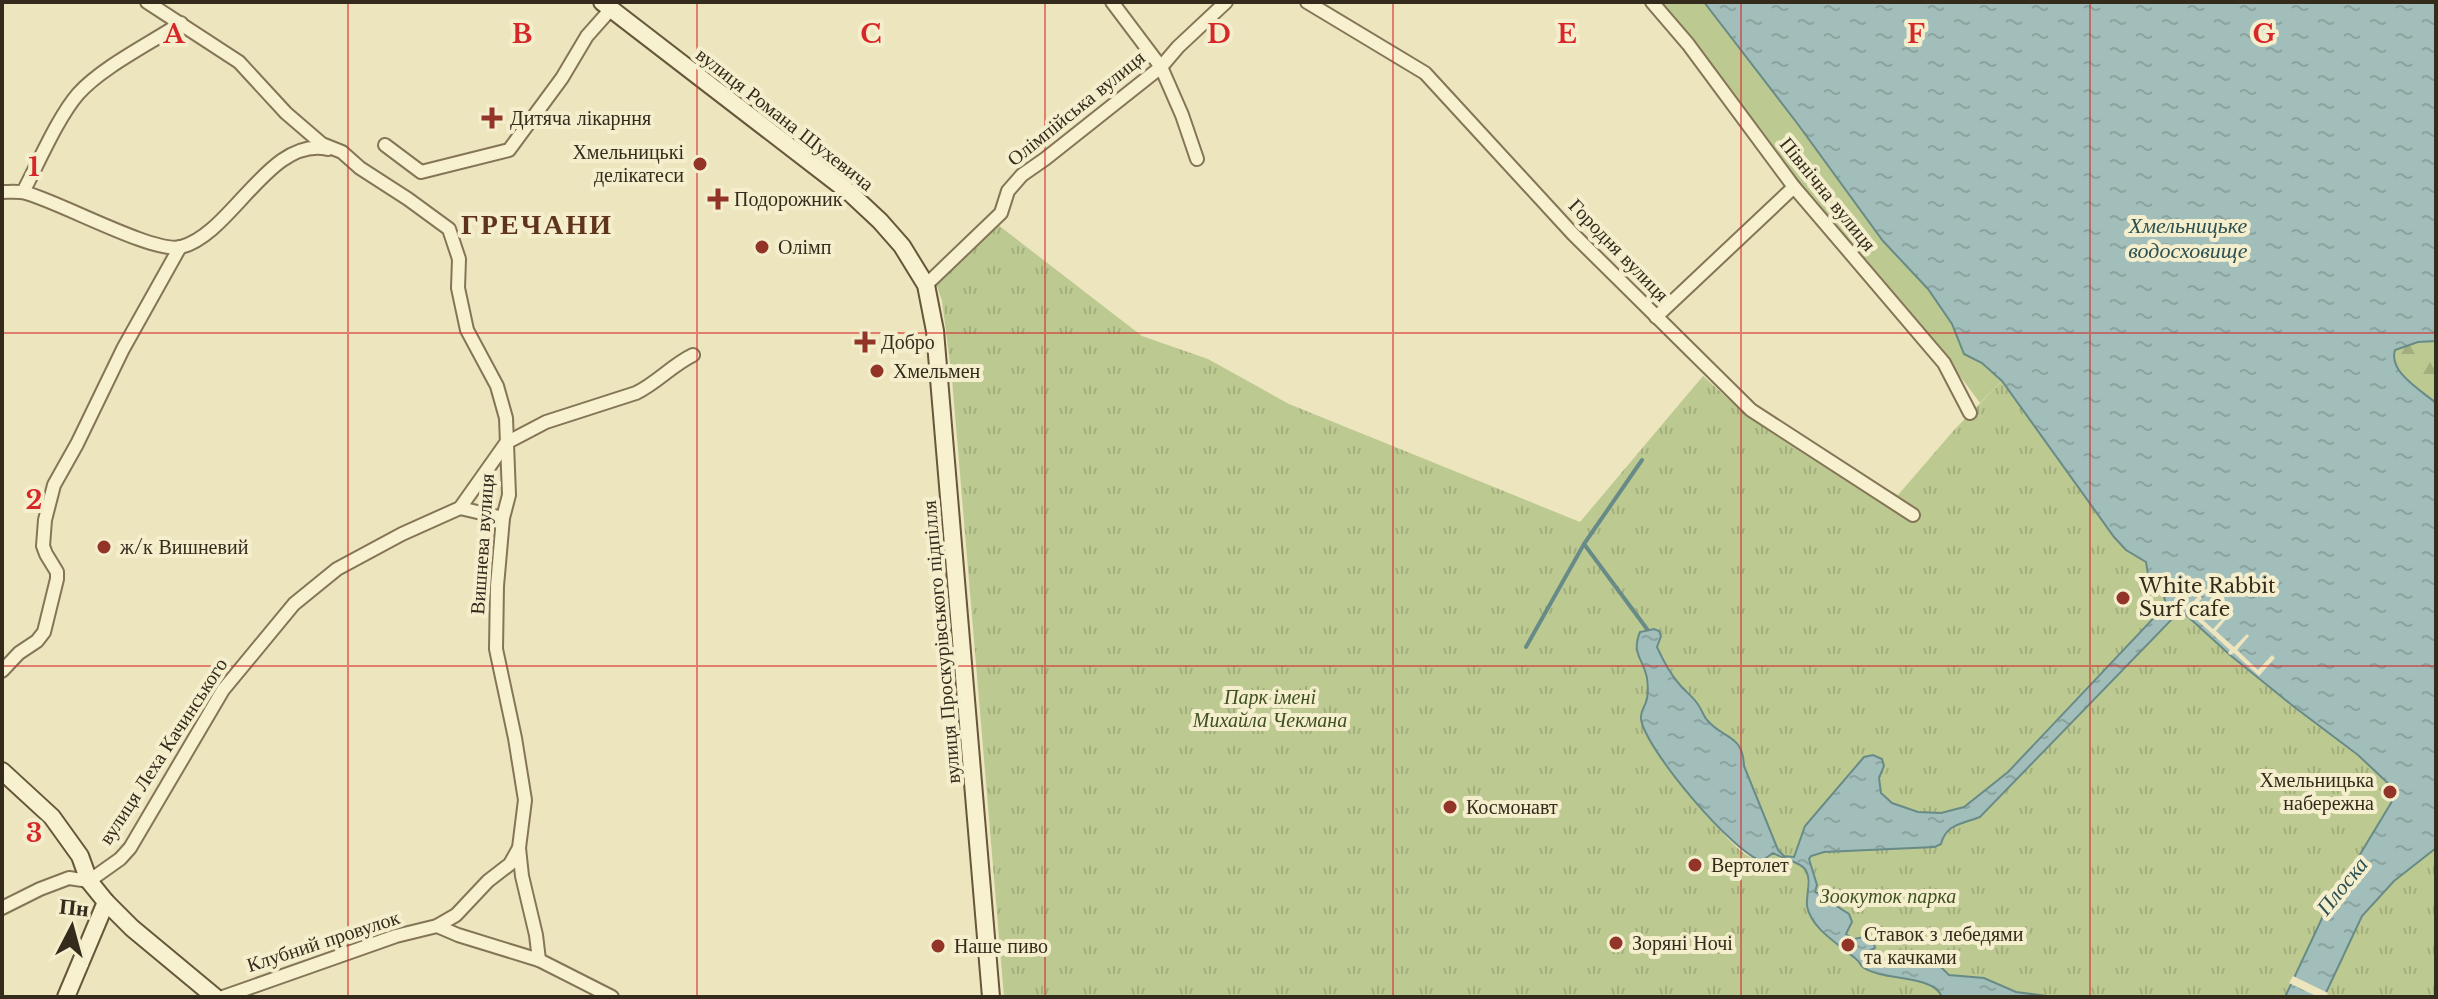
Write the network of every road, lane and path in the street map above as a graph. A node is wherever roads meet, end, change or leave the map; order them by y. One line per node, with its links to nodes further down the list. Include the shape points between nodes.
1 (147, 2): 7 (street, Вишнева вулиця)
2 (1112, 2): 8 (street)
3 (1226, 2): 8 (street, Олімпійська вулиця)
4 (1307, 2): 17 (street, Городня вулиця, via 1425,73)
5 (1652, 2): 12 (street, Північна вулиця)
6 (606, 5): 9 (street, via 562,78 509,150 421,172); 16 (main road, вулиця Романа Шухевича, via 850,193 902,246)
7 (181, 23): 10 (street, Вишнева вулиця, via 239,62 322,144); 14 (street, via 78,94)
8 (1161, 67): 11 (street); 16 (street, Олімпійська вулиця, via 1022,175 1008,191 1001,213)
9 (385, 145)
10 (342, 152): 15 (street, via 300,149 267,172 198,239); 20 (street, Вишнева вулиця, via 449,229 459,259 458,288 467,330 497,386)
11 (1197, 159)
12 (1794, 187): 17 (street); 19 (street, Північна вулиця, via 1944,363)
13 (2, 192): 14 (street)
14 (23, 192): 15 (street, via 165,247)
15 (180, 247): 24 (street, via 54,485 43,546 57,572 48,623 37,641)
16 (926, 285): 36 (main road, вулиця Проскурівського підпілля, via 936,347)
17 (1656, 317): 22 (street, Городня вулиця, via 1751,410)
18 (693, 355): 20 (street, via 636,393 546,422)
19 (1970, 413)
20 (506, 443): 21 (street); 23 (street, Вишнева вулиця, via 509,495)
21 (460, 508): 23 (street); 27 (street, вулиця Леха Качинського, via 337,569 294,604 223,690 130,848)
22 (1913, 515)
23 (503, 518): 26 (street, Вишнева вулиця, via 496,649 525,800)
24 (2, 671)
25 (2, 771): 27 (main road, via 52,817 80,856)
26 (519, 848): 30 (street, via 510,864); 31 (street, Вишнева вулиця)
27 (89, 881): 28 (main road); 29 (street, via 69,878)
28 (106, 902): 32 (main road); 33 (main road)
29 (2, 908)
30 (437, 926): 31 (street); 34 (street, Клубний провулок)
31 (539, 960): 35 (street)
32 (66, 997)
33 (215, 997)
34 (223, 997)
35 (612, 997)
36 (991, 997)

